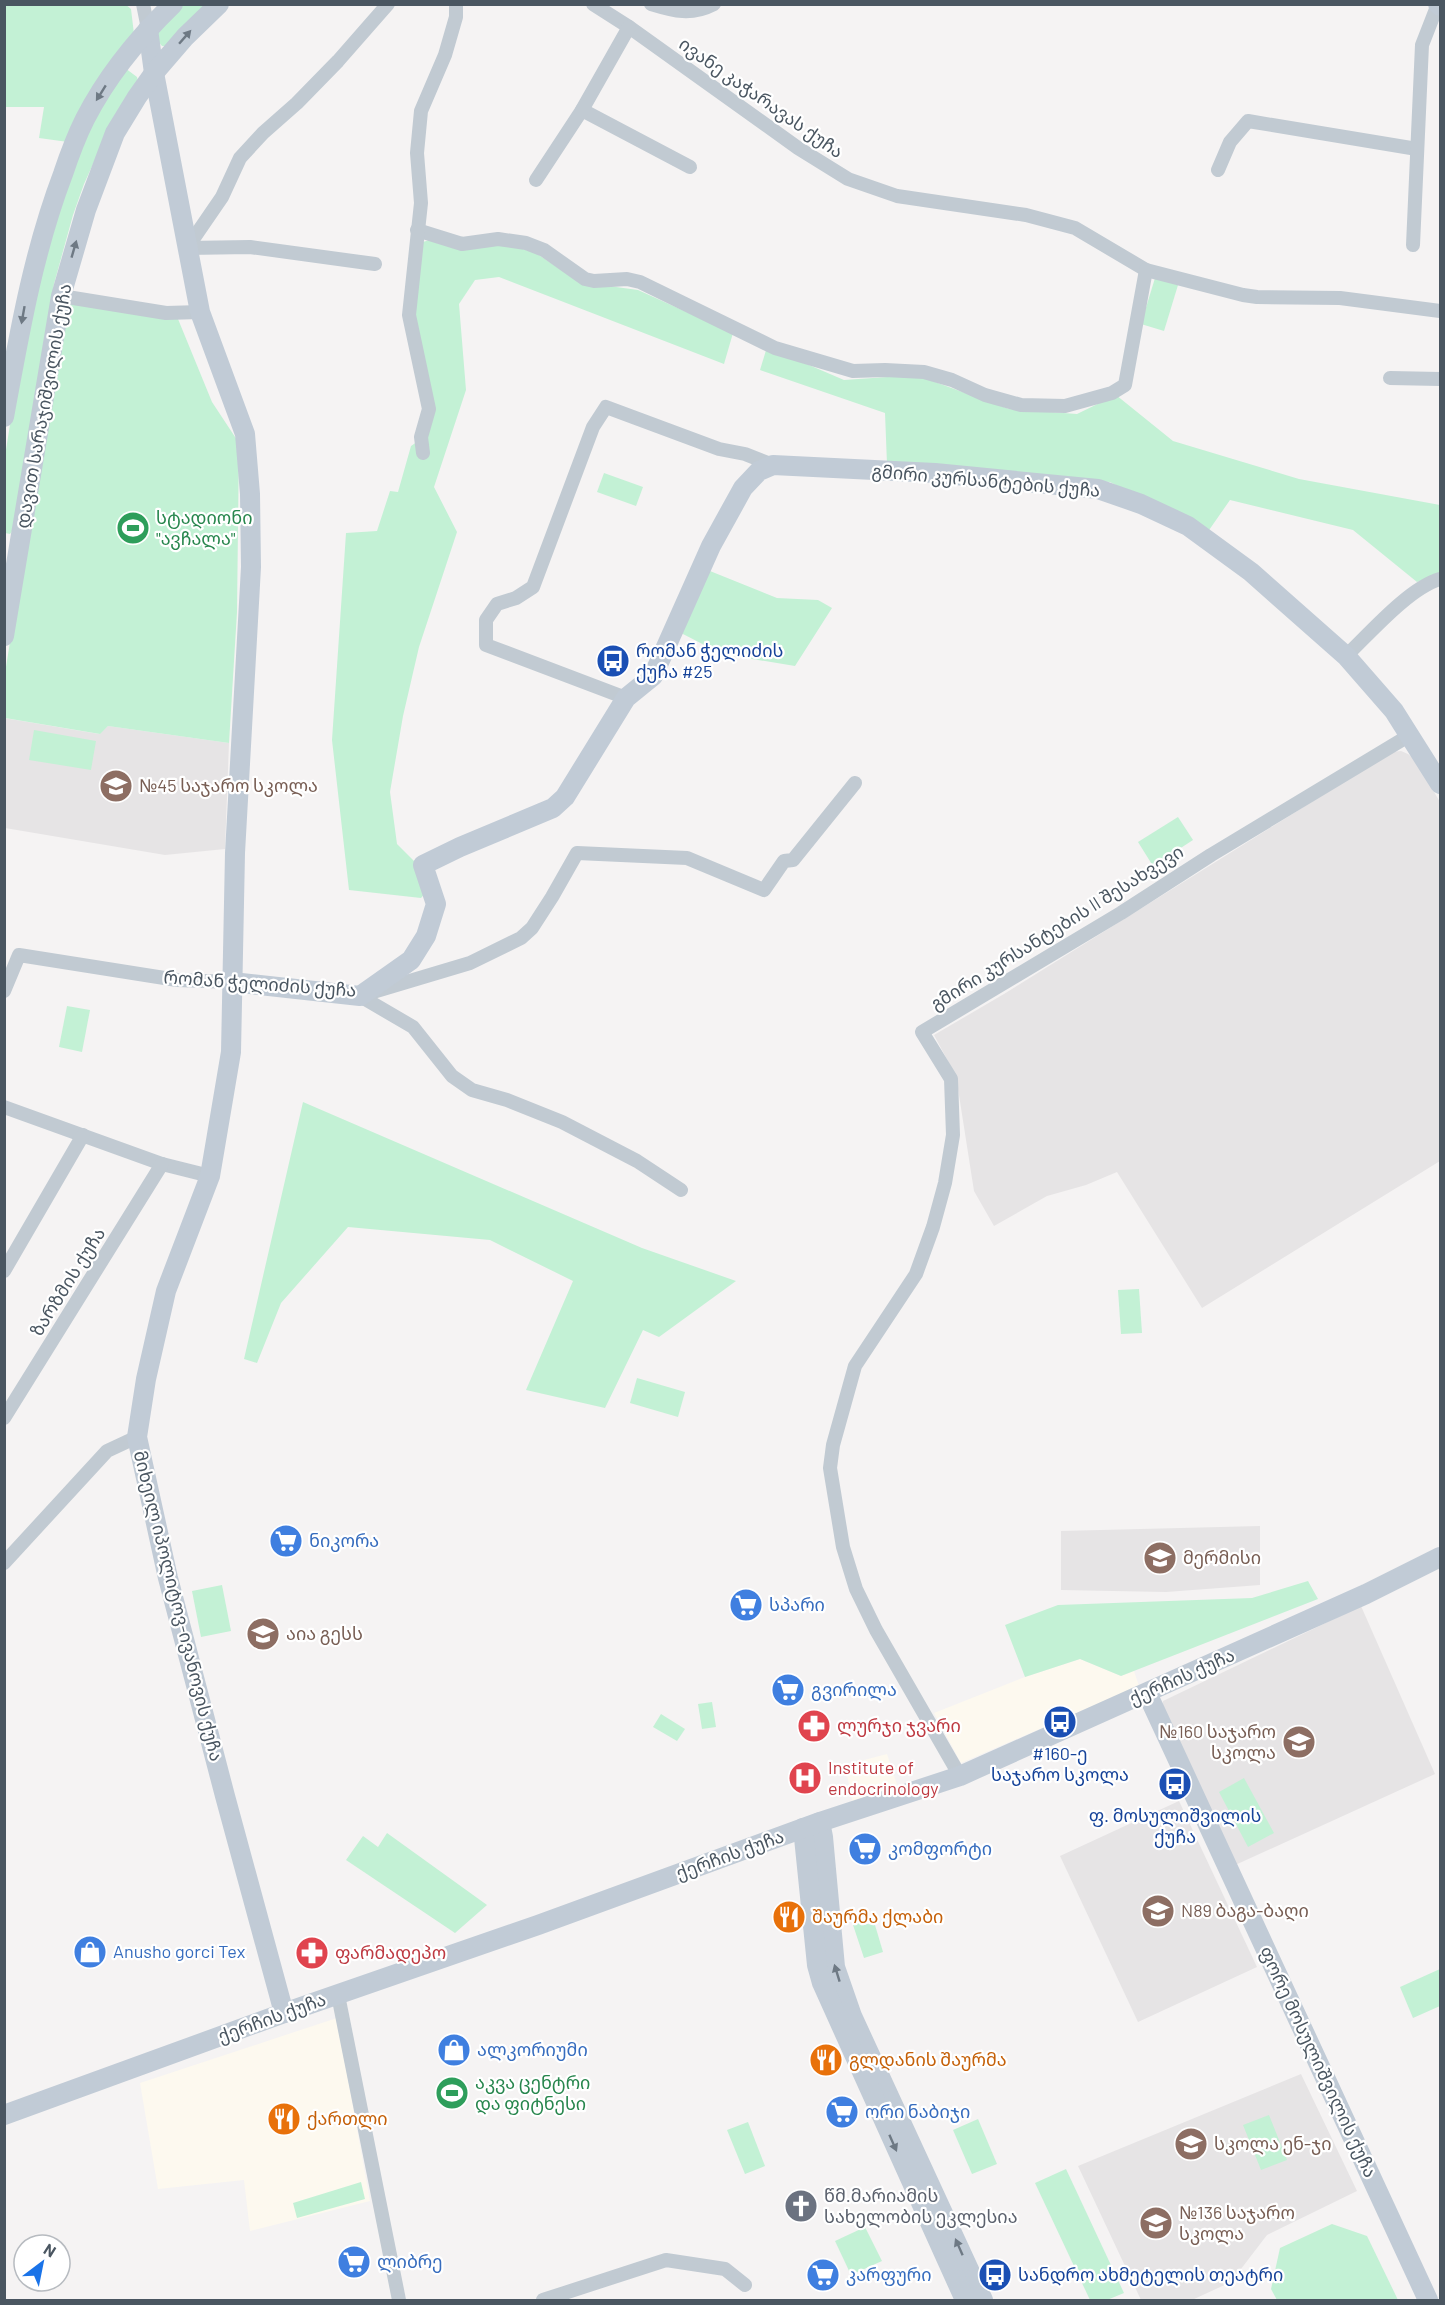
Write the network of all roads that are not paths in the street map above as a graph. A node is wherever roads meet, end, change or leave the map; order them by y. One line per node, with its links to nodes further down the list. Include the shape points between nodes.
1 (173, 4): 11 (street, დავით სარაჯიშვილის ქუჩა)
2 (219, 4): 13 (street, დავით სარაჯიშვილის ქუჩა, one-way to 2, via 194,27)
3 (388, 4): 21 (street, via 338,61 240,158 222,197)
4 (456, 4): 19 (street, via 446,55 421,111 417,153 421,203)
5 (593, 4): 10 (street, ივანე კაჭარავას ქუჩა)
6 (651, 4): 7 (street, via 676,12 701,11)
7 (714, 4)
8 (142, 5): 11 (street)
9 (1439, 5): 15 (street, via 1422,45)
10 (629, 27): 14 (street); 23 (street, ივანე კაჭარავას ქუჩა, via 798,148 848,179 897,196 1026,215 1075,228)
11 (148, 29): 12 (street, დავით სარაჯიშვილის ქუჩა); 13 (street, მიხეილ იპოლიტოვ-ივანოვის ქუჩა)
12 (122, 61): 13 (street); 29 (street, დავით სარაჯიშვილის ქუჩა, one-way to 29, via 84,120 50,208 24,306)
13 (153, 80): 21 (street, მიხეილ იპოლიტოვ-ივანოვის ქუჩა); 24 (street, დავით სარაჯიშვილის ქუჩა, one-way to 13, via 86,210 115,133)
14 (582, 110): 16 (street); 18 (street)
15 (1417, 149): 17 (street, via 1248,121 1230,142); 20 (street)
16 (690, 167)
17 (1218, 170)
18 (536, 180)
19 (417, 230): 23 (street, via 462,244 498,239 526,243 544,250 585,279 640,282 775,348 853,371 924,372 1021,405 1065,406 1112,393 1125,385); 30 (street, via 409,315 429,409 421,437)
20 (1413, 245)
21 (187, 248): 22 (street, via 250,246); 26 (street, მიხეილ იპოლიტოვ-ივანოვის ქუჩა)
22 (375, 264)
23 (1146, 270): 25 (street, ივანე კაჭარავას ქუჩა, via 1257,297 1340,298)
24 (61, 296): 26 (street, via 166,313); 32 (street, დავით სარაჯიშვილის ქუჩა)
25 (1440, 311)
26 (200, 312): 43 (street, მიხეილ იპოლიტოვ-ივანოვის ქუჩა, via 245,434 250,494 251,567)
27 (1390, 378): 28 (street)
28 (1440, 379)
29 (4, 417)
30 (423, 453)
31 (773, 465): 38 (street, გმირი კურსანტების ქუჩა, via 935,473 1098,489 1113,494 1188,526 1251,572); 39 (street, რომან ჭელიძის ქუჩა, via 759,471 743,488 711,546 653,676); 39 (street, via 606,407 593,427 533,587 497,604 486,620 486,645)
32 (23, 525): 33 (street, via 16,533); 35 (street, დავით სარაჯიშვილის ქუჩა)
33 (4, 536)
34 (4, 544): 35 (street, via 14,549)
35 (19, 559): 37 (street, დავით სარაჯიშვილის ქუჩა)
36 (1440, 579): 38 (street, via 1430,582 1389,613)
37 (4, 636)
38 (1346, 656): 40 (street, გმირი კურსანტების ქუჩა)
39 (626, 698): 45 (street, რომან ჭელიძის ქუჩა, via 565,797 553,808 423,865 436,904 426,936 411,960)
40 (1410, 735): 42 (street, გმირი კურსანტების ქუჩა); 57 (street, გმირი კურსანტების II შესახვევი, via 922,1032 951,1079 953,1135 945,1183 916,1274 855,1366 832,1445 830,1468 843,1547 856,1589)
41 (855, 783): 45 (street, via 793,860 784,861 764,890 687,858 577,853 532,928 521,938 470,963)
42 (1440, 784)
43 (232, 982): 44 (street, რომან ჭელიძის ქუჩა, via 177,980 19,955); 45 (street, რომან ჭელიძის ქუჩა); 49 (street, მიხეილ იპოლიტოვ-ივანოვის ქუჩა, via 231,1052)
44 (4, 991)
45 (360, 996): 50 (street, via 413,1027 452,1076 472,1090 562,1122 638,1161)
46 (4, 1107): 47 (street)
47 (83, 1135): 48 (street); 51 (street)
48 (162, 1164): 49 (street); 52 (street, ზარზმის ქუჩა)
49 (210, 1176): 53 (street, მიხეილ იპოლიტოვ-ივანოვის ქუჩა, via 166,1291)
50 (681, 1190)
51 (4, 1271)
52 (4, 1418)
53 (137, 1437): 55 (street, via 107,1451); 60 (street, მიხეილ იპოლიტოვ-ივანოვის ქუჩა, via 168,1578)
54 (1440, 1557): 56 (street, ქერჩის ქუჩა)
55 (4, 1563)
56 (1147, 1693): 57 (street, ქერჩის ქუჩა); 68 (street, ფორე მოსულიშვილის ქუჩა)
57 (960, 1776): 58 (street, ქერჩის ქუჩა)
58 (811, 1825): 59 (street, ქერჩის ქუჩა); 61 (street, via 819,1890 845,2019)
59 (338, 1995): 60 (street, ქერჩის ქუჩა); 64 (street)
60 (284, 2013): 62 (street, ქერჩის ქუჩა)
61 (883, 2103): 66 (street, one-way to 66); 67 (street, one-way to 61)
62 (4, 2115)
63 (745, 2285): 65 (street, via 725,2269 666,2260)
64 (399, 2301)
65 (543, 2301)
66 (964, 2301)
67 (983, 2301)
68 (1428, 2301)

